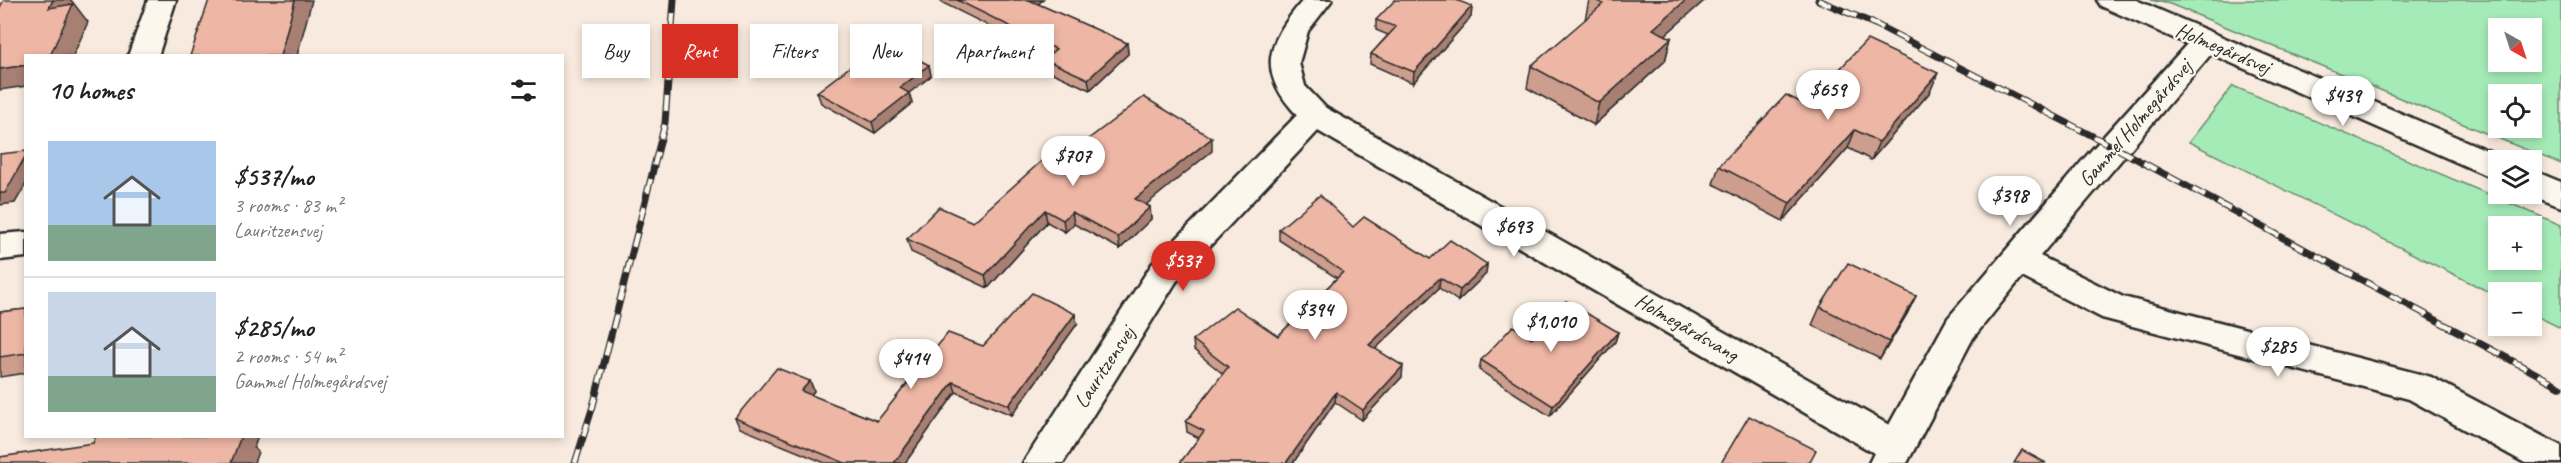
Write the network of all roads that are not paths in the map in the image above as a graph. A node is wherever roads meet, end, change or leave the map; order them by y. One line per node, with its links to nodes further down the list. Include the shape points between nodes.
1 (162, 0): 5 (street)
2 (1318, 0): 6 (street, Holmegårdsvang, via 1294,29 1284,63 1291,90)
3 (2111, 0): 4 (street, Holmegårdsvej)
4 (2206, 41): 7 (street, Holmegårdsvej); 12 (street, Gammel Holmegårdsvej)
5 (144, 54)
6 (1315, 115): 13 (street, Holmegårdsvang); 14 (street, Lauritzensvej, via 1164,273)
7 (2488, 163)
8 (2542, 186): 9 (street)
9 (2561, 195)
10 (24, 244): 11 (street)
11 (0, 247)
12 (2017, 259): 13 (street, Gammel Holmegårdsvej, via 1960,328); 15 (street, via 2114,308 2418,387)
13 (1892, 455)
14 (1042, 463)
15 (2559, 463)

